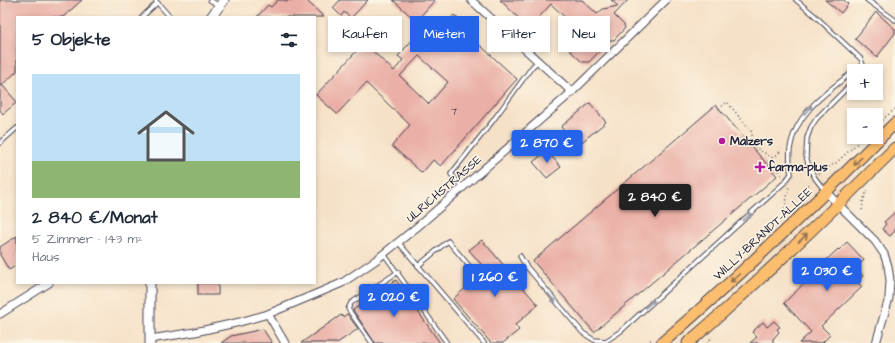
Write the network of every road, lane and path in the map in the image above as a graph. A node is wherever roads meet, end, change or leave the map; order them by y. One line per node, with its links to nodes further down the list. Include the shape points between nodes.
1 (210, 0): 7 (lane)
2 (471, 0): 12 (street)
3 (666, 0): 16 (street, ULRICHSTRASSE)
4 (796, 0): 13 (lane, via 861,59)
5 (867, 0): 11 (lane)
6 (156, 1): 8 (lane); 9 (lane)
7 (222, 3): 10 (street)
8 (143, 16)
9 (169, 16)
10 (212, 16)
11 (895, 20)
12 (538, 60): 16 (street); 29 (lane, via 451,174)
13 (863, 64)
14 (847, 77): 37 (lane, one-way to 14, via 583,333 594,340 606,341 621,331 785,182 791,174 790,150 799,122 816,101)
15 (847, 88): 28 (lane, via 817,118 807,138 806,156)
16 (572, 92): 29 (street, ULRICHSTRASSE)
17 (719, 109): 26 (path, via 727,102 751,131 756,148)
18 (895, 109): 19 (path)
19 (883, 119)
20 (895, 123): 30 (main road, WILLY-BRANDT-ALLEE, one-way to 30)
21 (16, 129): 22 (lane)
22 (0, 143)
23 (856, 144): 28 (path)
24 (895, 148): 32 (main road)
25 (782, 150): 26 (path)
26 (773, 158): 27 (path)
27 (776, 165)
28 (815, 178): 30 (lane); 31 (path, via 806,188)
29 (463, 188): 35 (street, ULRICHSTRASSE)
30 (826, 192): 32 (street); 46 (main road, WILLY-BRANDT-ALLEE, one-way to 46, via 758,258)
31 (802, 202)
32 (838, 205): 38 (street, via 875,241); 53 (main road, one-way to 32, via 765,275)
33 (788, 215): 34 (path)
34 (783, 220)
35 (398, 242): 36 (street, ULRICHSTRASSE); 39 (lane)
36 (384, 254): 40 (lane); 45 (street, ULRICHSTRASSE, via 342,283)
37 (520, 256)
38 (892, 265): 54 (street, via 889,298)
39 (418, 266): 41 (lane, via 448,241); 51 (lane)
40 (398, 272): 49 (lane, via 351,303 348,309); 50 (lane)
41 (476, 274)
42 (47, 284): 44 (street)
43 (150, 284): 47 (street)
44 (0, 314)
45 (268, 314): 47 (street, ULRICHSTRASSE); 48 (street)
46 (660, 339): 52 (path)
47 (150, 341)
48 (285, 343)
49 (372, 343)
50 (447, 343)
51 (484, 343)
52 (647, 343)
53 (688, 343)
54 (876, 343)

